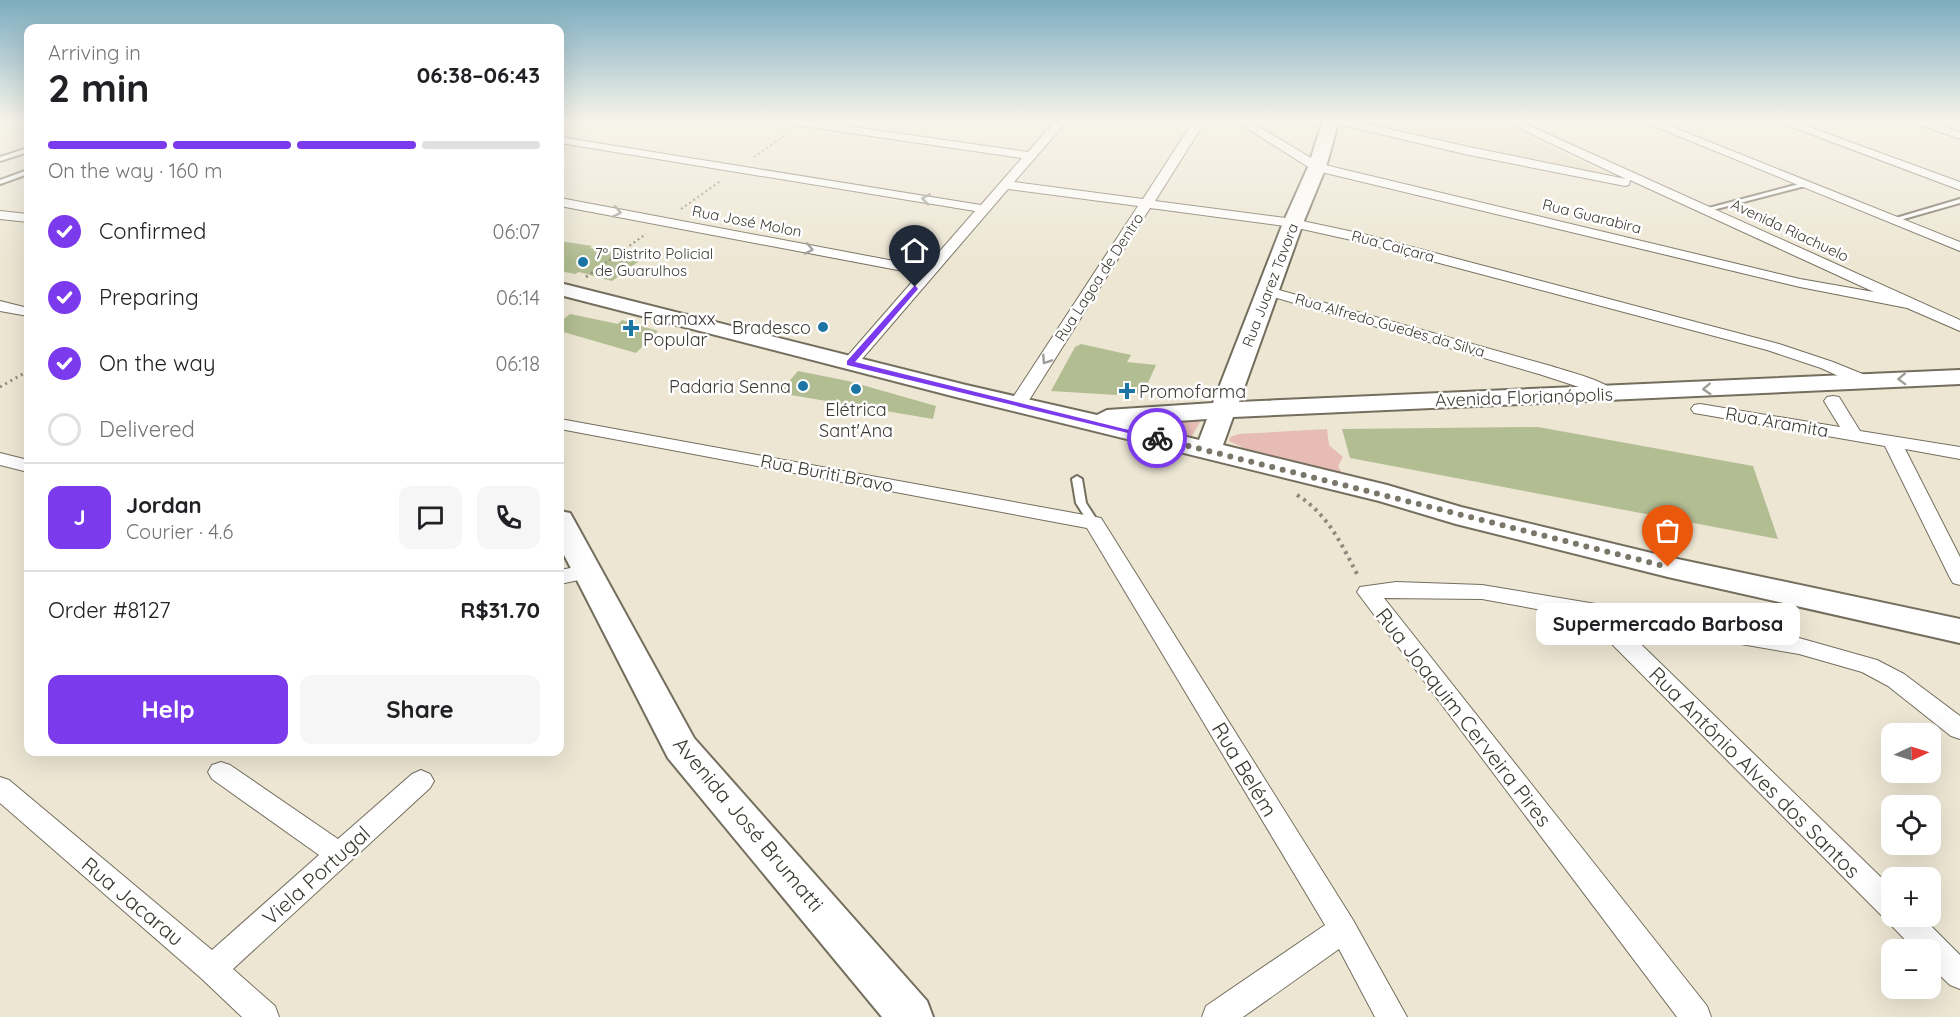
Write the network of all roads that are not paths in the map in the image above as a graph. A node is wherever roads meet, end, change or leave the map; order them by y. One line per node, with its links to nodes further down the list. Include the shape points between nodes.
1 (735, 167): 19 (street, one-way to 1)
2 (1021, 167): 12 (street)
3 (1170, 167): 18 (street, Rua Lagoa de Dentro)
4 (1317, 167): 24 (street, Rua Juarez Tavora)
5 (1319, 167): 29 (street, Rua Guarabira, via 1800,283)
6 (1551, 167): 15 (street)
7 (1612, 167): 15 (street, Avenida Riachuelo)
8 (1761, 167): 13 (street)
9 (1909, 167): 14 (street)
10 (24, 173): 11 (lane)
11 (0, 182)
12 (1005, 185): 18 (street, Rua Caiçara); 19 (street)
13 (1803, 185): 20 (lane); 23 (street)
14 (1960, 186)
15 (1658, 189): 20 (street, Avenida Riachuelo)
16 (1960, 201): 23 (lane)
17 (564, 203): 26 (street, Rua José Molon, one-way to 26)
18 (1146, 205): 24 (street, Rua Caiçara); 42 (street, Rua Lagoa de Dentro, one-way to 42)
19 (984, 209): 26 (street)
20 (1705, 210): 29 (street, Avenida Riachuelo)
21 (0, 215): 22 (street)
22 (24, 218)
23 (1893, 220): 25 (street)
24 (1293, 223): 28 (street, Rua Juarez Tavora); 33 (street, Rua Caiçara)
25 (1960, 247)
26 (928, 272): 35 (street)
27 (564, 290): 35 (street)
28 (1268, 291): 34 (street, Rua Alfredo Guedes da Silva); 44 (street, Rua Juarez Tavora)
29 (1912, 304): 32 (street, Avenida Riachuelo)
30 (0, 306): 31 (street)
31 (24, 311)
32 (1960, 326)
33 (1773, 347): 37 (street, Rua Caiçara); 38 (street, Rua Caiçara, via 1797,361)
34 (1511, 360): 39 (street, Rua Alfredo Guedes da Silva, via 1569,377); 41 (street, Rua Alfredo Guedes da Silva, via 1548,377)
35 (850, 363): 42 (street)
36 (1960, 377): 37 (street, Avenida Florianópolis, one-way to 37)
37 (1864, 381): 38 (street, Avenida Florianópolis)
38 (1828, 392): 39 (street, Avenida Florianópolis, one-way to 39); 40 (street, Avenida Florianópolis); 43 (street, Avenida Florianópolis); 47 (street, Rua Aramita)
39 (1608, 394): 41 (street, Avenida Florianópolis)
40 (1960, 394)
41 (1561, 396): 44 (street, Avenida Florianópolis)
42 (1017, 405): 45 (street)
43 (1700, 409): 44 (street, Avenida Florianópolis); 47 (street, Rua Aramita)
44 (1219, 417): 45 (street, Avenida Florianópolis, via 1139,414); 49 (street, Rua Juarez Tavora)
45 (1088, 420): 49 (street)
46 (564, 425): 54 (street, Rua Buriti Bravo)
47 (1854, 435): 48 (street, Rua Aramita)
48 (1892, 441): 50 (street, Rua Aramita); 57 (street)
49 (1208, 451): 59 (street, via 1658,565)
50 (1960, 453)
51 (0, 459): 52 (street)
52 (24, 465)
53 (1077, 478): 54 (lane, via 1082,503)
54 (1094, 523): 67 (street, Rua Belém)
55 (564, 537): 56 (street, Avenida José Brumatti)
56 (573, 575): 71 (street, Avenida José Brumatti, via 681,748)
57 (1960, 578)
58 (1593, 611): 60 (street, via 1808,648 1869,666 1896,680); 65 (street, Rua Antônio Alves dos Santos); 74 (street, Rua Joaquim Cerveira Pires, via 1482,592 1368,592)
59 (1960, 631)
60 (1960, 729)
61 (221, 772): 64 (street)
62 (420, 781): 64 (street, Viela Portugal)
63 (0, 788): 68 (street, Rua Jacarau)
64 (339, 854): 68 (street, Viela Portugal)
65 (1881, 896)
66 (1912, 927): 69 (street)
67 (1343, 929): 72 (street); 73 (street, Rua Belém)
68 (212, 969): 70 (street, Rua Jacarau)
69 (1960, 975)
70 (264, 1017)
71 (911, 1017)
72 (1217, 1017)
73 (1392, 1017)
74 (1696, 1017)

